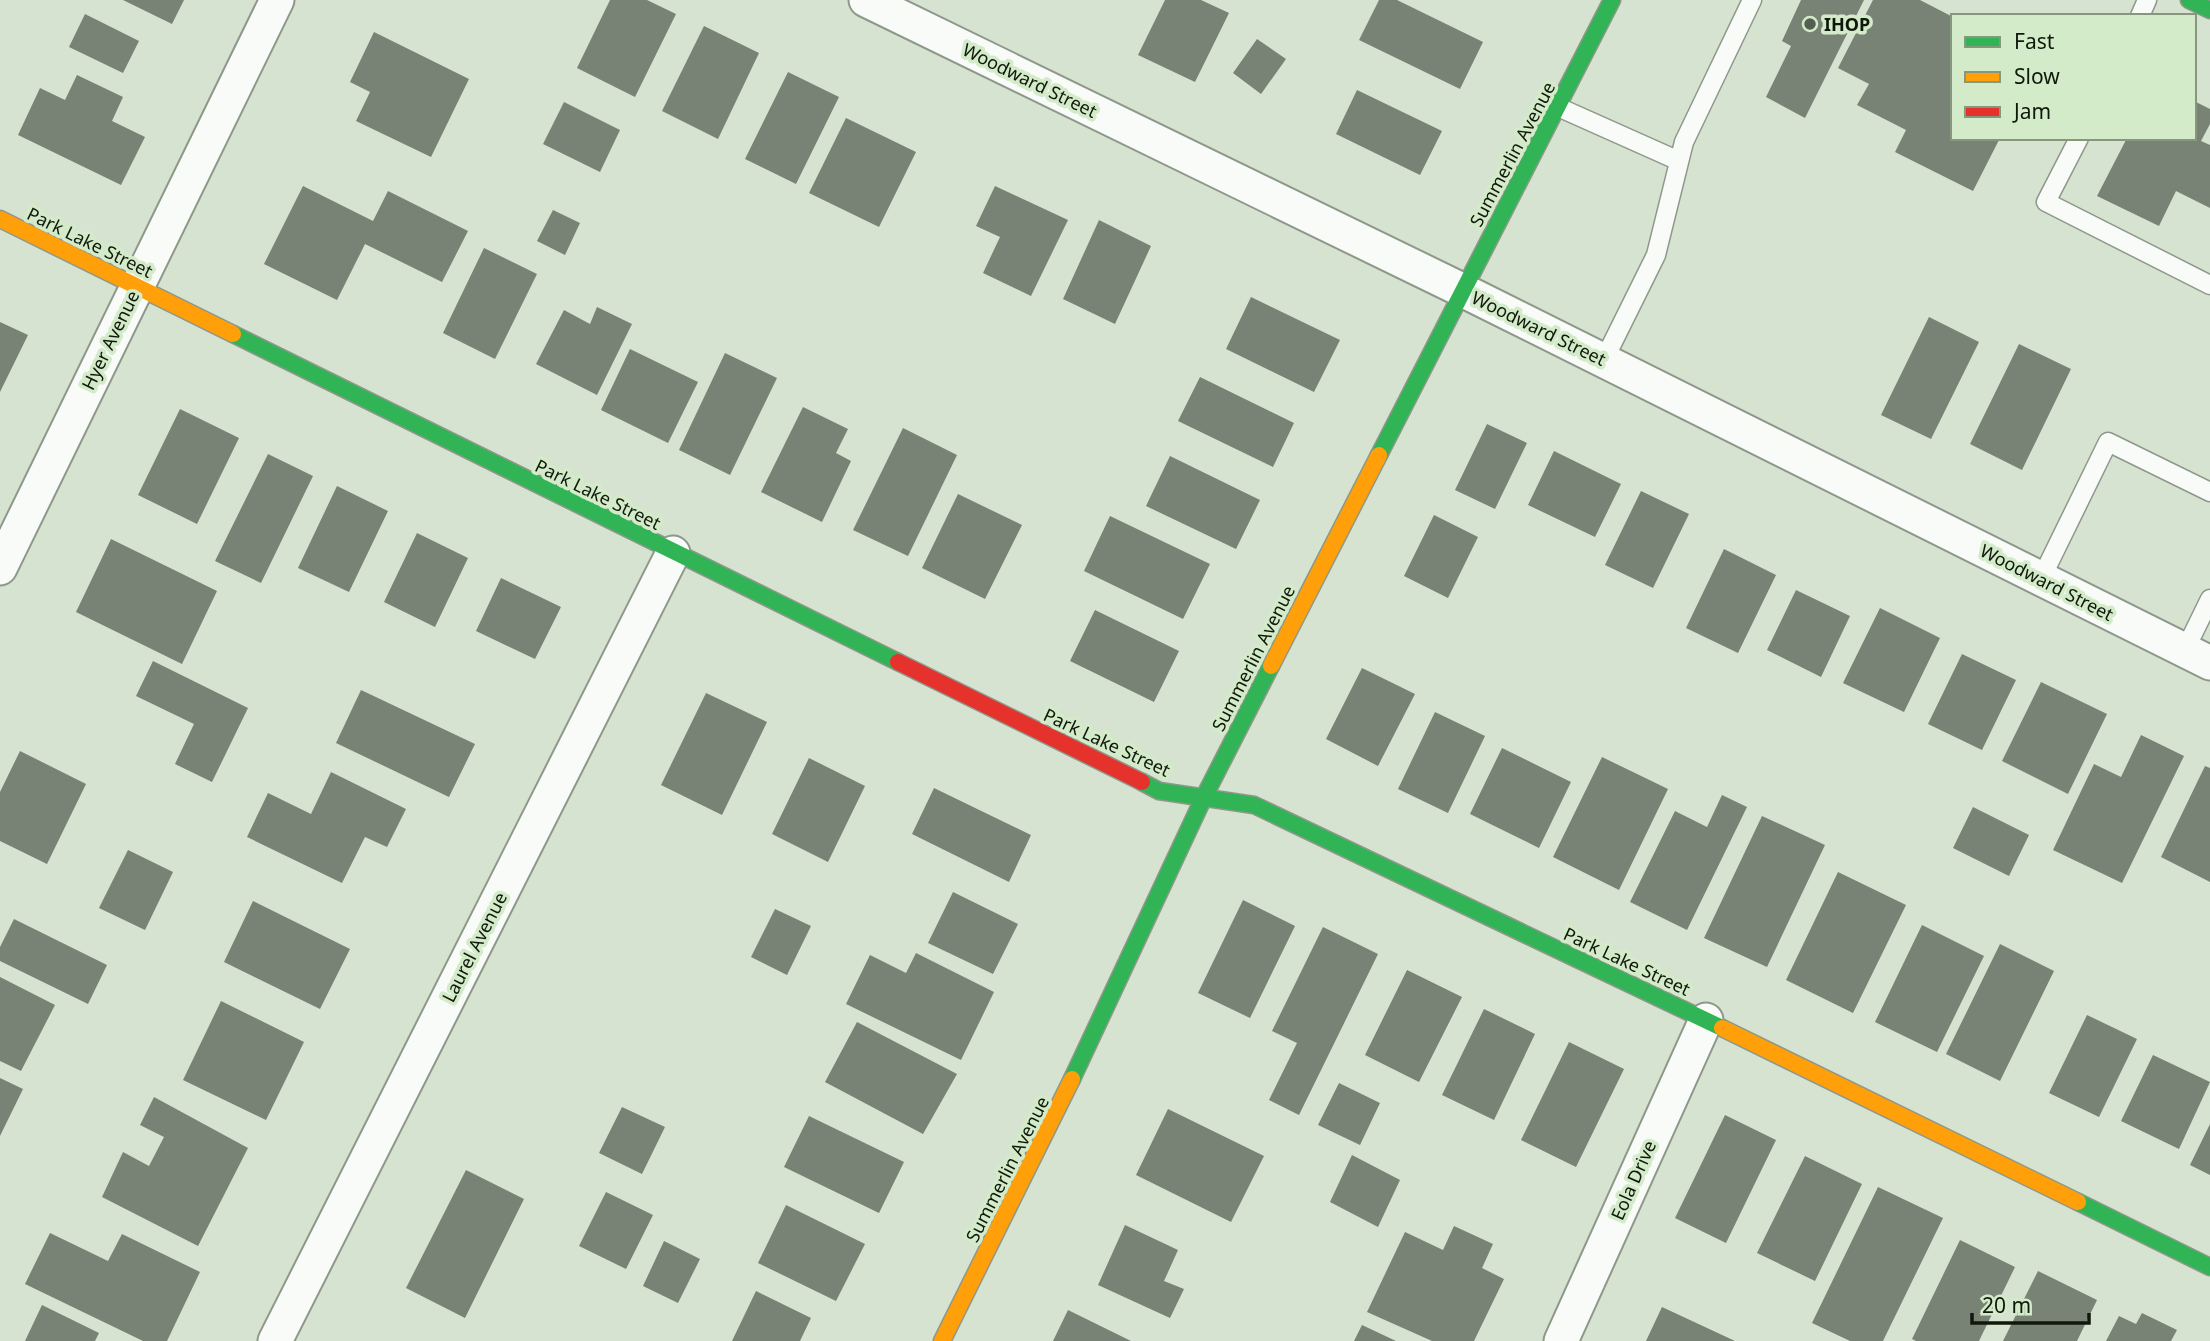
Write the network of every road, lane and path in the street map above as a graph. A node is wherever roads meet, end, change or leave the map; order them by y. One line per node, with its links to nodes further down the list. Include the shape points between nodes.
1 (277, 0): 12 (street, Hyer Avenue)
2 (866, 0): 13 (street, Woodward Street)
3 (1612, 0): 7 (main road, Summerlin Avenue)
4 (1752, 0): 9 (lane)
5 (2189, 0): 6 (main road)
6 (2210, 10)
7 (1558, 107): 9 (lane); 13 (main road, Summerlin Avenue)
8 (2078, 140): 11 (lane, via 2046,202)
9 (1679, 161): 14 (lane, via 1657,255)
10 (0, 219): 12 (main road, Park Lake Street)
11 (2210, 285)
12 (136, 286): 16 (main road, Park Lake Street); 17 (street, Hyer Avenue)
13 (1462, 290): 14 (street, Woodward Street); 21 (main road, Summerlin Avenue)
14 (1604, 360): 18 (street, Woodward Street)
15 (2210, 492): 18 (lane, via 2108,442)
16 (673, 553): 21 (main road, Park Lake Street, via 1159,791); 25 (street, Laurel Avenue)
17 (0, 568)
18 (2041, 579): 20 (street, Woodward Street)
19 (2210, 599): 20 (lane)
20 (2198, 657)
21 (1204, 797): 22 (main road, Park Lake Street, via 1254,805); 26 (main road, Summerlin Avenue, via 1058,1110)
22 (1706, 1020): 23 (main road, Park Lake Street); 24 (street, Eola Drive)
23 (2210, 1267)
24 (1567, 1339)
25 (275, 1341)
26 (942, 1341)

